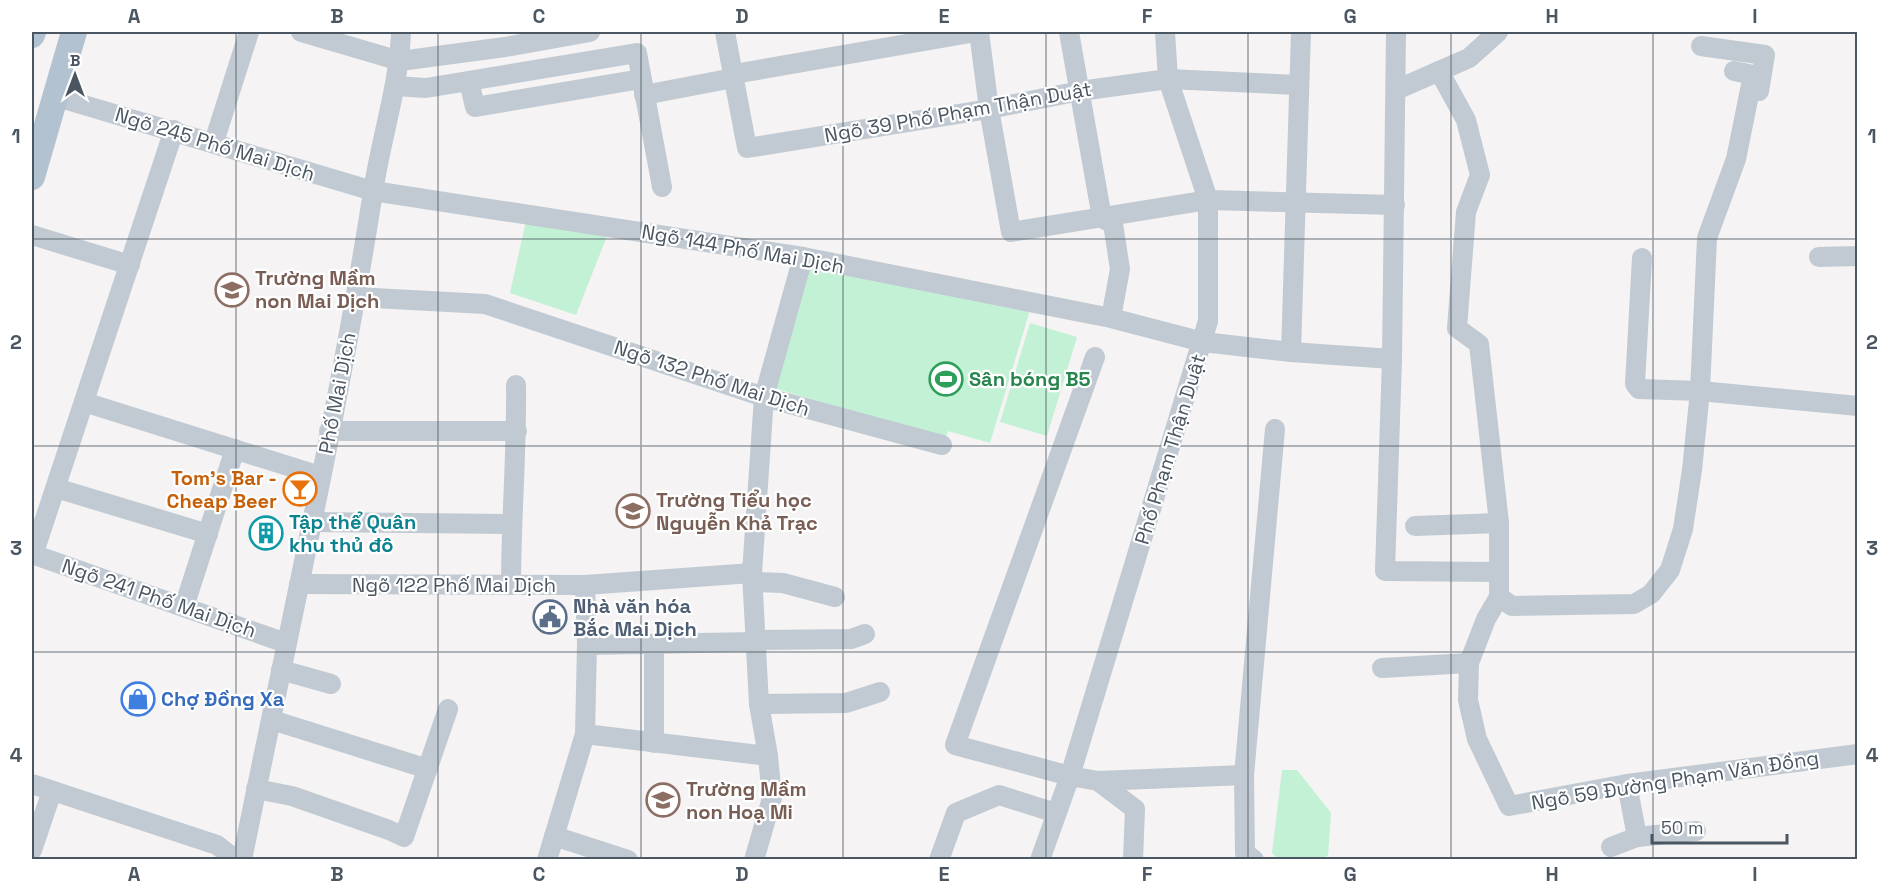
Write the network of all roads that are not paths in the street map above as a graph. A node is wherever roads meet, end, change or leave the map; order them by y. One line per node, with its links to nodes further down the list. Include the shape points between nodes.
1 (74, 32): 26 (main road)
2 (249, 32): 30 (street)
3 (301, 32): 15 (street)
4 (401, 32): 15 (street, Phố Mai Dịch)
5 (590, 32): 13 (street)
6 (725, 32): 18 (street)
7 (978, 32): 18 (street); 27 (street)
8 (1069, 32): 25 (street)
9 (1165, 32): 19 (street, Phố Phạm Thận Duật)
10 (1300, 32): 22 (street)
11 (1396, 32): 24 (street)
12 (1498, 32): 16 (street, via 1470,58)
13 (505, 39): 15 (street)
14 (1701, 46): 28 (street, via 1765,55 1753,118)
15 (400, 61): 21 (street, Phố Mai Dịch)
16 (1439, 71): 24 (street); 63 (street, via 1466,120 1480,175 1466,212 1457,328 1479,344)
17 (1734, 71): 28 (street, via 1753,75)
18 (729, 77): 23 (street); 27 (street, Ngõ 39 Phố Phạm Thận Duật, via 747,148)
19 (1168, 79): 22 (street, Ngõ 39 Phố Phạm Thận Duật); 25 (street, Ngõ 39 Phố Phạm Thận Duật); 34 (street, Phố Phạm Thận Duật)
20 (469, 81): 21 (street, via 426,88); 23 (street, via 475,107); 23 (street, via 637,53)
21 (394, 86): 33 (street, Phố Mai Dịch)
22 (1298, 86): 35 (street)
23 (642, 87): 32 (street)
24 (1396, 90): 36 (street)
25 (1080, 91): 27 (street, Ngõ 39 Phố Phạm Thận Duật); 37 (street)
26 (57, 97): 29 (street, Ngõ 245 Phố Mai Dịch); 31 (main road)
27 (989, 109): 37 (street, via 1011,232)
28 (1743, 122): 51 (street, via 1736,159 1707,238)
29 (174, 130): 30 (street, Ngõ 245 Phố Mai Dịch); 43 (street)
30 (214, 142): 33 (street, Ngõ 245 Phố Mai Dịch)
31 (32, 177)
32 (662, 187)
33 (373, 191): 40 (street, Ngõ 144 Phố Mai Dịch); 44 (street, Phố Mai Dịch)
34 (1208, 200): 35 (street); 37 (street); 46 (street, Phố Phạm Thận Duật, via 1208,321)
35 (1294, 203): 36 (street); 47 (street)
36 (1395, 205): 49 (street)
37 (1102, 218): 45 (street, via 1113,224 1120,269)
38 (32, 235): 43 (street)
39 (1857, 256): 41 (street)
40 (803, 257): 45 (street, Ngõ 144 Phố Mai Dịch); 52 (street)
41 (1819, 257)
42 (1642, 258): 51 (street, via 1636,386 1642,390)
43 (130, 265): 53 (street)
44 (356, 297): 52 (street, Ngõ 132 Phố Mai Dịch, via 485,304); 56 (street, Phố Mai Dịch)
45 (1112, 318): 46 (street, Ngõ 144 Phố Mai Dịch)
46 (1203, 342): 47 (street, Ngõ 144 Phố Mai Dịch); 95 (street, Phố Phạm Thận Duật)
47 (1291, 352): 49 (street, Ngõ 144 Phố Mai Dịch)
48 (1095, 357): 95 (street, via 955,745)
49 (1392, 359): 68 (street, via 1385,571)
50 (516, 385): 57 (street)
51 (1700, 392): 54 (street); 74 (street, via 1683,529 1670,570 1651,594 1634,604 1512,606)
52 (764, 398): 58 (street, Ngõ 132 Phố Mai Dịch); 69 (street)
53 (84, 402): 59 (street); 61 (street)
54 (1857, 406)
55 (1275, 429): 94 (street)
56 (329, 431): 57 (street); 60 (street, Phố Mai Dịch)
57 (517, 431): 64 (street)
58 (942, 445)
59 (235, 449): 60 (street); 66 (street)
60 (320, 476): 62 (street, Phố Mai Dịch)
61 (56, 488): 66 (street); 67 (street)
62 (311, 522): 64 (street); 70 (street, Phố Mai Dịch)
63 (1498, 523): 65 (street); 68 (street)
64 (511, 524): 71 (street)
65 (1414, 526)
66 (208, 534): 75 (street)
67 (32, 554): 75 (street, Ngõ 241 Phố Mai Dịch)
68 (1498, 572): 74 (street)
69 (753, 578): 72 (street, Ngõ 122 Phố Mai Dịch); 73 (street, Ngõ 122 Phố Mai Dịch); 77 (street)
70 (299, 584): 71 (street, Ngõ 122 Phố Mai Dịch); 78 (street, Phố Mai Dịch)
71 (511, 585): 72 (street, Ngõ 122 Phố Mai Dịch)
72 (585, 585): 80 (street)
73 (835, 597)
74 (1499, 597): 81 (street, Ngõ 59 Đường Phạm Văn Đồng)
75 (184, 607): 78 (street, Ngõ 241 Phố Mai Dịch)
76 (865, 634): 77 (street, via 851,639)
77 (754, 641): 79 (street); 86 (street)
78 (286, 643): 83 (street, Phố Mai Dịch)
79 (654, 644): 80 (street); 90 (street)
80 (587, 645): 89 (street)
81 (1469, 663): 82 (street); 98 (street, Ngõ 59 Đường Phạm Văn Đồng, via 1468,700 1477,740 1509,806)
82 (1382, 668)
83 (281, 669): 84 (street); 88 (street, Phố Mai Dịch)
84 (331, 684)
85 (880, 692): 86 (street, via 846,704)
86 (759, 704): 92 (street)
87 (448, 709): 93 (street)
88 (272, 720): 93 (street); 99 (street, Phố Mai Dịch)
89 (585, 734): 90 (street); 103 (street)
90 (654, 743): 92 (street)
91 (1857, 754): 98 (street, Ngõ 59 Đường Phạm Văn Đồng)
92 (768, 756): 112 (street, via 772,798)
93 (428, 769): 99 (street, via 404,837 292,796)
94 (1244, 775): 96 (street); 116 (street, via 1245,853)
95 (1070, 776): 96 (street); 101 (street, Phố Phạm Thận Duật)
96 (1098, 781): 115 (street, via 1135,809)
97 (32, 784): 100 (street)
98 (1627, 784): 104 (street)
99 (256, 789): 109 (street, Phố Mai Dịch)
100 (52, 791): 106 (street); 107 (street)
101 (1056, 813): 113 (street, via 999,795 956,813); 114 (street, Phố Phạm Thận Duật)
102 (1696, 831): 104 (street)
103 (554, 836): 110 (street); 111 (street)
104 (1637, 837): 105 (street)
105 (1611, 847)
106 (32, 850)
107 (214, 852): 108 (street)
108 (236, 860)
109 (242, 860)
110 (547, 860)
111 (628, 860)
112 (754, 860)
113 (939, 860)
114 (1040, 860)
115 (1133, 860)
116 (1254, 860)

